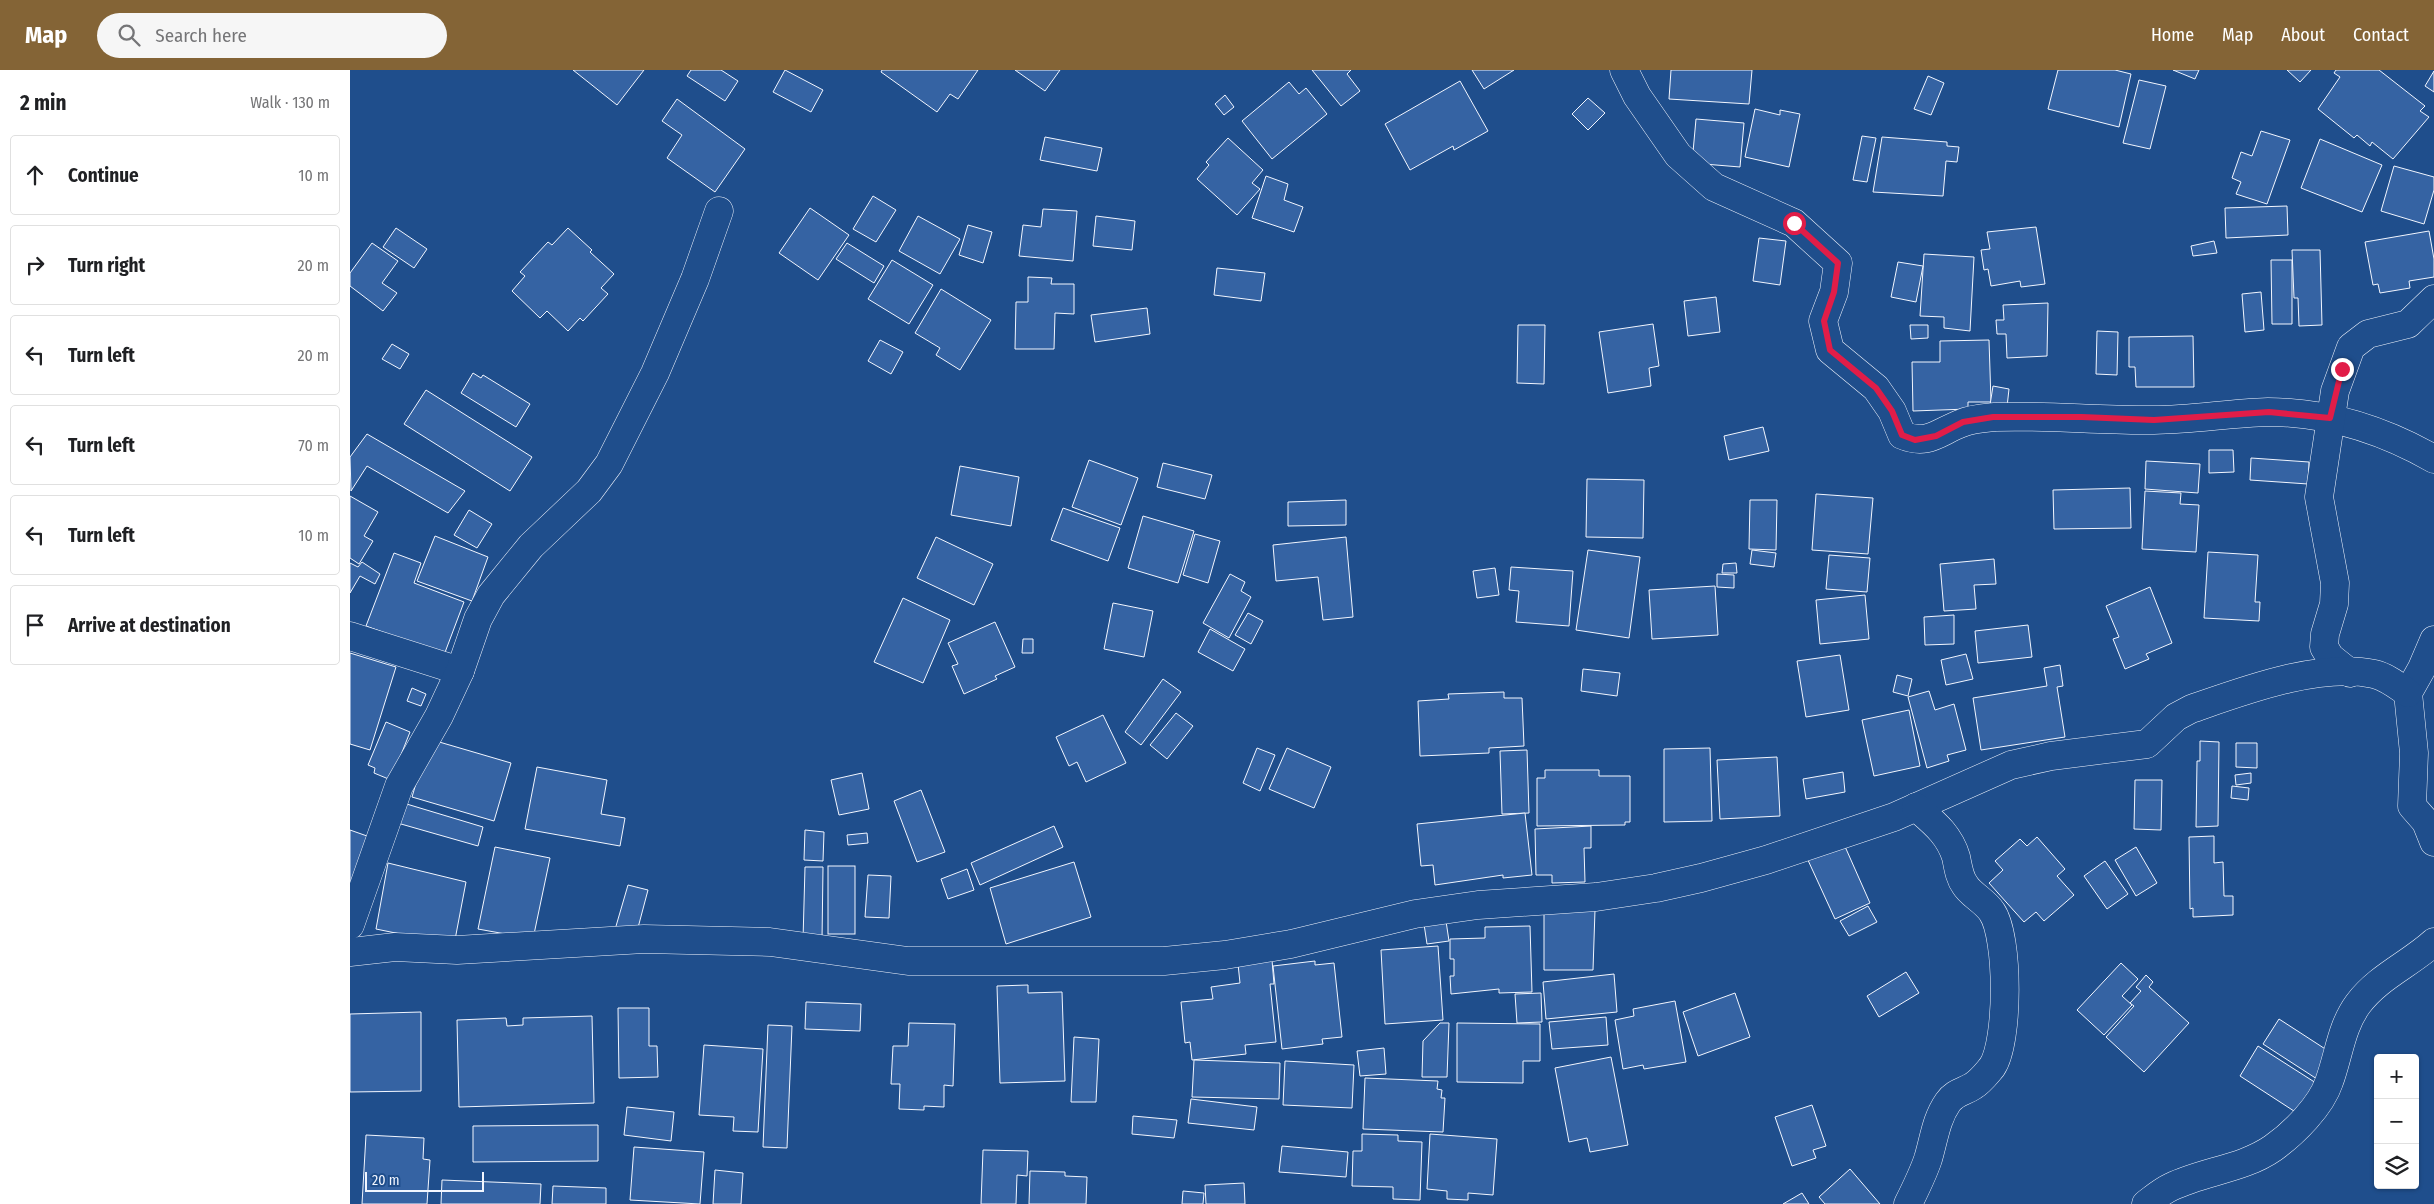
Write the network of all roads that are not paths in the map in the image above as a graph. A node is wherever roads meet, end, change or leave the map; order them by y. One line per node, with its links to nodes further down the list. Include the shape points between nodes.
1 (1624, 70): 4 (street, via 1636,96 1678,155 1714,187 1794,223 1838,263 1834,292 1824,321 1830,350 1876,388 1892,411 1902,435 1915,440 1936,436 1963,422 1993,417 2154,420 2269,412)
2 (719, 211): 8 (street, via 695,279 655,373 609,464 589,491 531,546 490,595)
3 (2434, 299): 4 (street, via 2408,324 2368,334 2351,347 2335,391)
4 (2330, 418): 5 (street, via 2378,431); 9 (street, via 2319,497 2335,583 2334,604 2324,646 2330,657)
5 (2434, 459)
6 (350, 636): 8 (street)
7 (2434, 640): 10 (street)
8 (460, 670): 13 (street, via 439,716 399,786)
9 (2350, 673): 10 (street, via 2374,674); 11 (street, via 2311,673 2254,688 2190,709 2176,717 2147,744 2051,756 2011,765)
10 (2408, 693): 12 (street, via 2414,753 2412,806 2426,822)
11 (1916, 807): 15 (street, via 1766,860 1656,888 1416,914 1290,944 1172,960 908,961 770,942 644,939 457,950 395,947); 16 (street, via 1944,832 1965,887 1992,912 2004,958 2004,1003 1999,1051 1993,1065 1972,1087 1949,1101)
12 (2434, 842)
13 (350, 925)
14 (2434, 942): 17 (street, via 2359,1002 2344,1028 2328,1084 2301,1122 2274,1148 2240,1165 2170,1187)
15 (350, 952)
16 (1908, 1204)
17 (2146, 1204)

